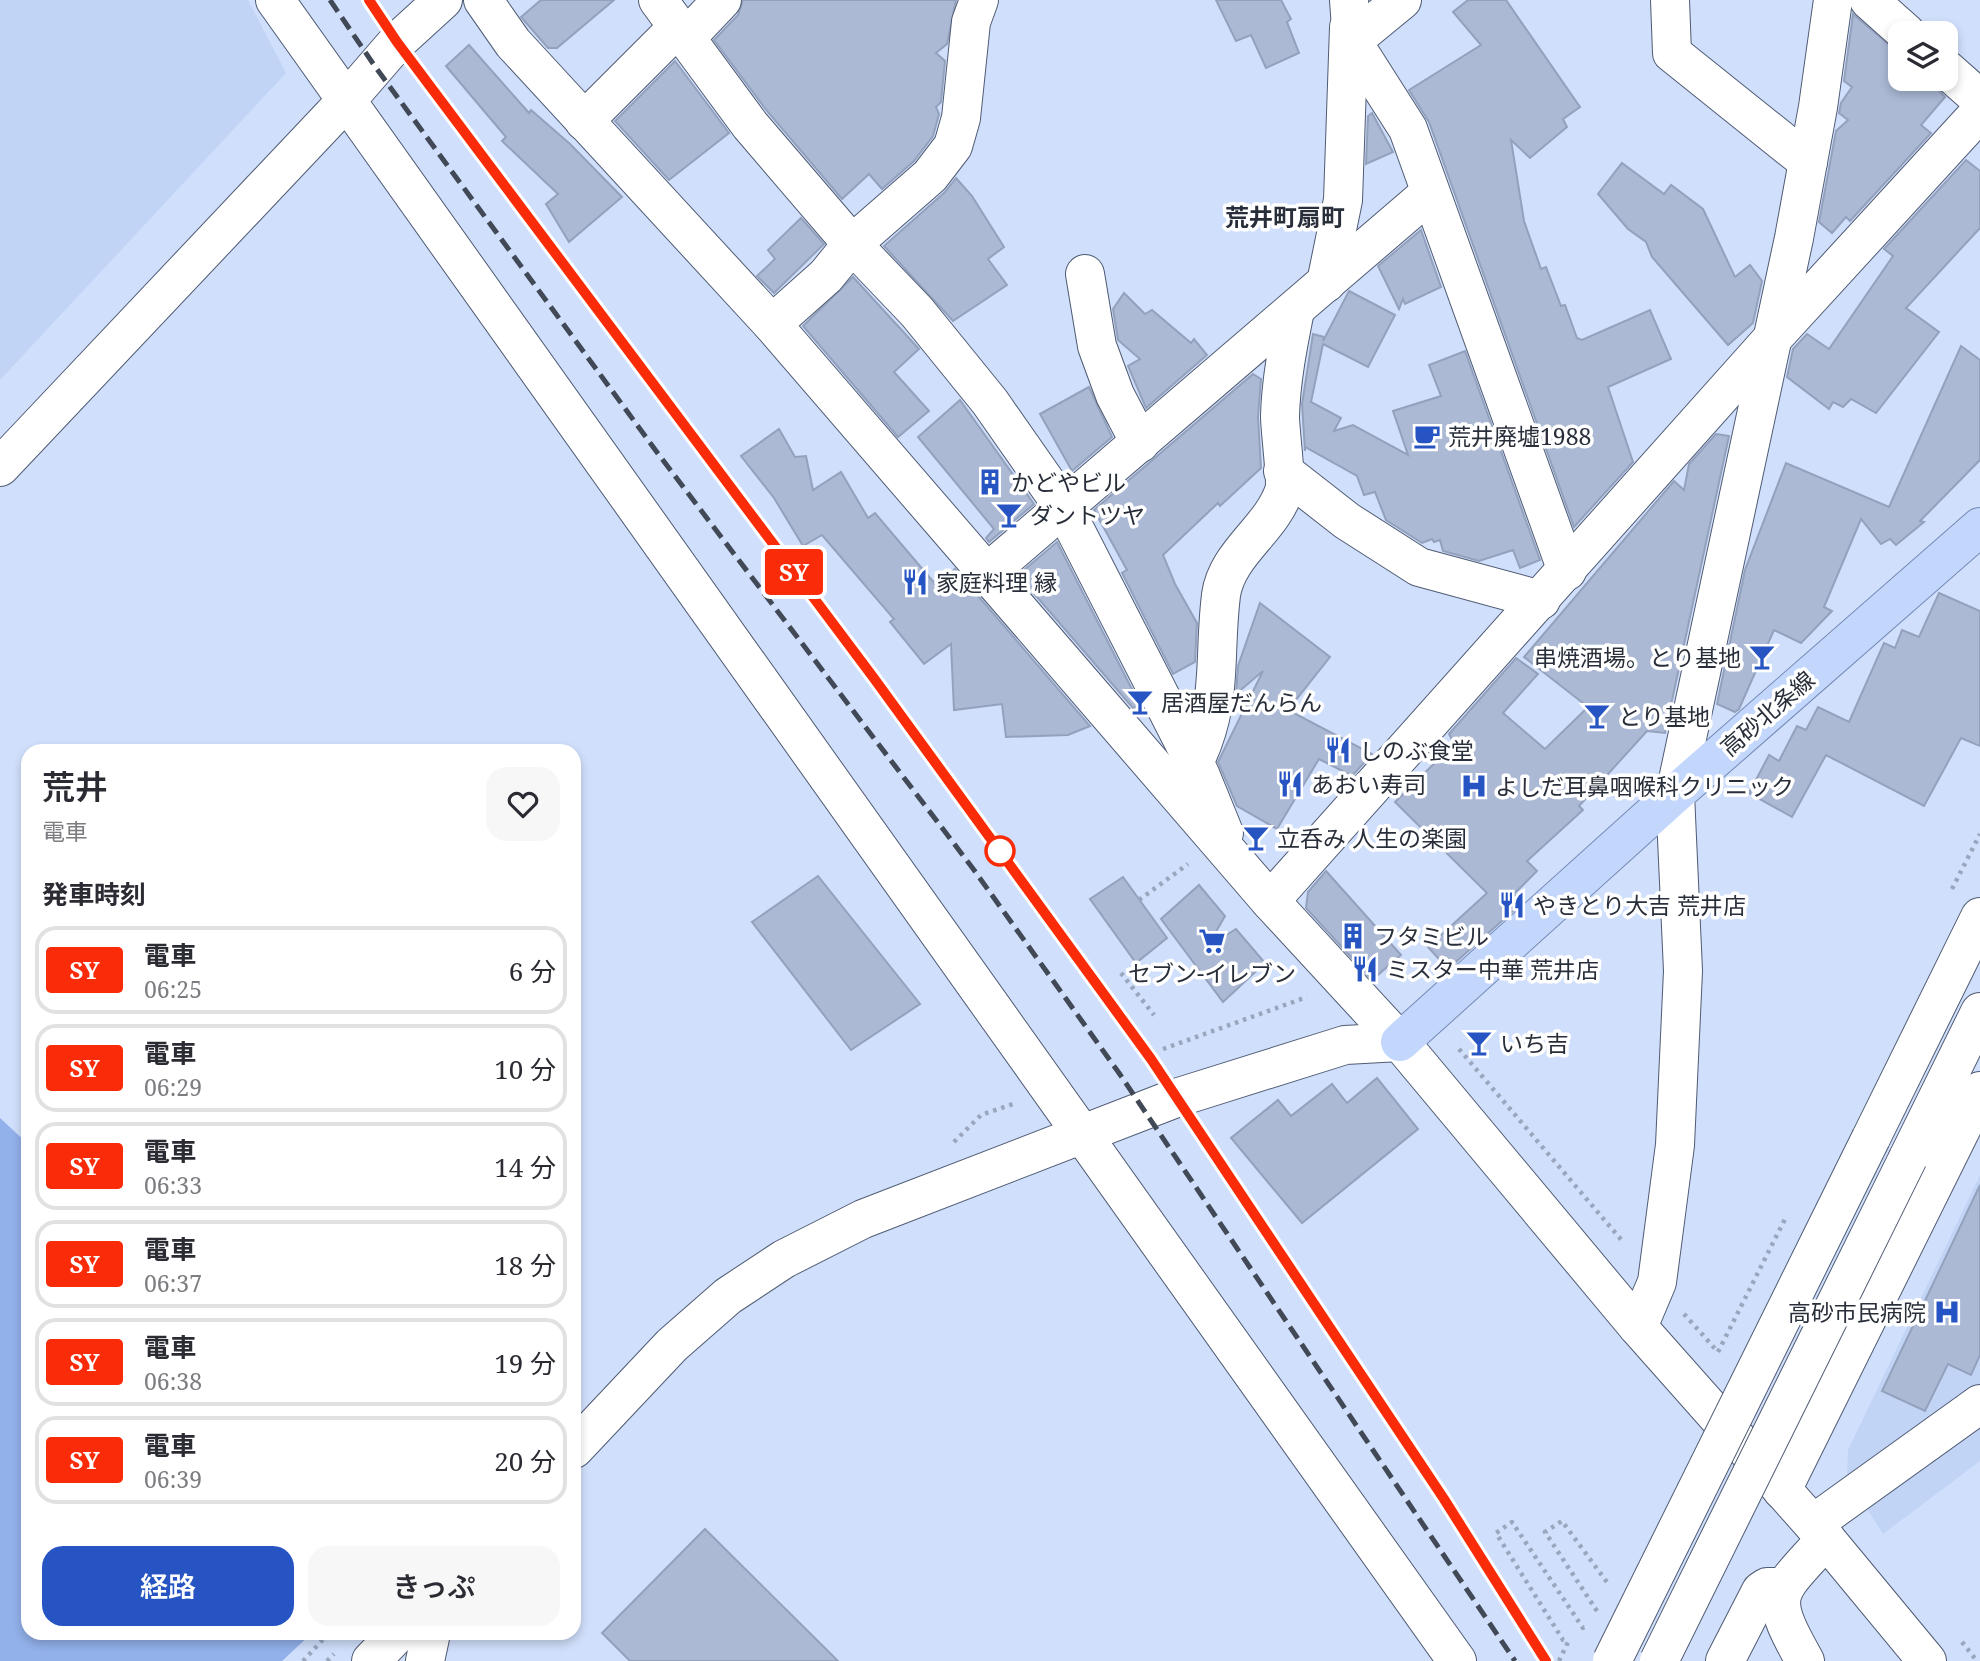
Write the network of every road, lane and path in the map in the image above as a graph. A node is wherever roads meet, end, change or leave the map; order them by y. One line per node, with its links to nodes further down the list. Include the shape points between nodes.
1 (275, 0): 15 (street)
2 (443, 0): 15 (street, via 397,42)
3 (483, 0): 17 (street, via 513,43)
4 (722, 0): 12 (street)
5 (979, 0): 20 (street, via 971,22 962,109 953,146 930,176)
6 (1402, 0): 10 (street)
7 (1670, 0): 18 (street, via 1672,53)
8 (1833, 0): 18 (street)
9 (1869, 0): 11 (street)
10 (1350, 18): 19 (street, via 1408,129); 22 (street, via 1343,200)
11 (1893, 21)
12 (674, 22): 17 (street); 20 (street, via 750,125)
13 (1958, 80): 14 (street)
14 (1980, 99)
15 (346, 101): 27 (street); 50 (street)
16 (1980, 112): 25 (street)
17 (584, 121): 24 (street)
18 (1808, 162): 25 (street)
19 (1430, 193): 22 (street); 31 (street)
20 (852, 244): 24 (street, via 826,276); 29 (street, via 917,312 990,402)
21 (1085, 274): 26 (street, via 1097,346)
22 (1326, 283): 23 (street)
23 (1294, 310): 26 (street); 28 (street, via 1280,416)
24 (772, 324): 32 (street)
25 (1771, 340): 31 (street); 35 (street)
26 (1140, 443): 29 (street)
27 (0, 467)
28 (1283, 471): 33 (street, via 1347,521 1419,567); 34 (street, via 1285,489 1229,570 1221,593 1214,708)
29 (1064, 508): 32 (street); 34 (street)
30 (1980, 527): 35 (main road, 高砂北条線)
31 (1567, 571): 33 (street)
32 (987, 573): 37 (street)
33 (1541, 600): 39 (street)
34 (1194, 763): 37 (street)
35 (1675, 794): 45 (main road, 高砂北条線); 51 (street, via 1683,971 1675,1145 1657,1282)
36 (1195, 859): 38 (path)
37 (1235, 861): 39 (street)
38 (1139, 900)
39 (1270, 901): 45 (street)
40 (1980, 917): 68 (street, bridge)
41 (1121, 973): 44 (path)
42 (1309, 997): 46 (path)
43 (1980, 1012): 69 (street, bridge)
44 (1154, 1015)
45 (1400, 1042): 50 (street, via 1345,1045 1176,1098); 51 (street)
46 (1163, 1049)
47 (1980, 1091): 54 (street)
48 (1027, 1100): 49 (path)
49 (981, 1115)
50 (1084, 1135): 53 (street, via 863,1219 784,1259 728,1296 672,1345); 66 (street)
51 (1638, 1327): 54 (street)
52 (1980, 1404): 55 (street)
53 (581, 1442)
54 (1782, 1490): 55 (street)
55 (1819, 1531): 57 (street); 72 (street)
56 (1618, 1579): 58 (path, via 1612,1590 1562,1521 1545,1532)
57 (1784, 1587): 70 (street, via 1761,1591); 71 (street, via 1779,1607 1782,1620)
58 (1600, 1616)
59 (1592, 1622): 67 (path, via 1583,1628 1512,1522 1496,1533 1568,1643)
60 (322, 1640): 63 (path)
61 (391, 1640): 64 (street)
62 (430, 1640): 65 (street)
63 (303, 1661)
64 (371, 1661)
65 (425, 1661)
66 (1457, 1661)
67 (1559, 1661)
68 (1612, 1661)
69 (1659, 1661)
70 (1725, 1661)
71 (1805, 1661)
72 (1927, 1661)

